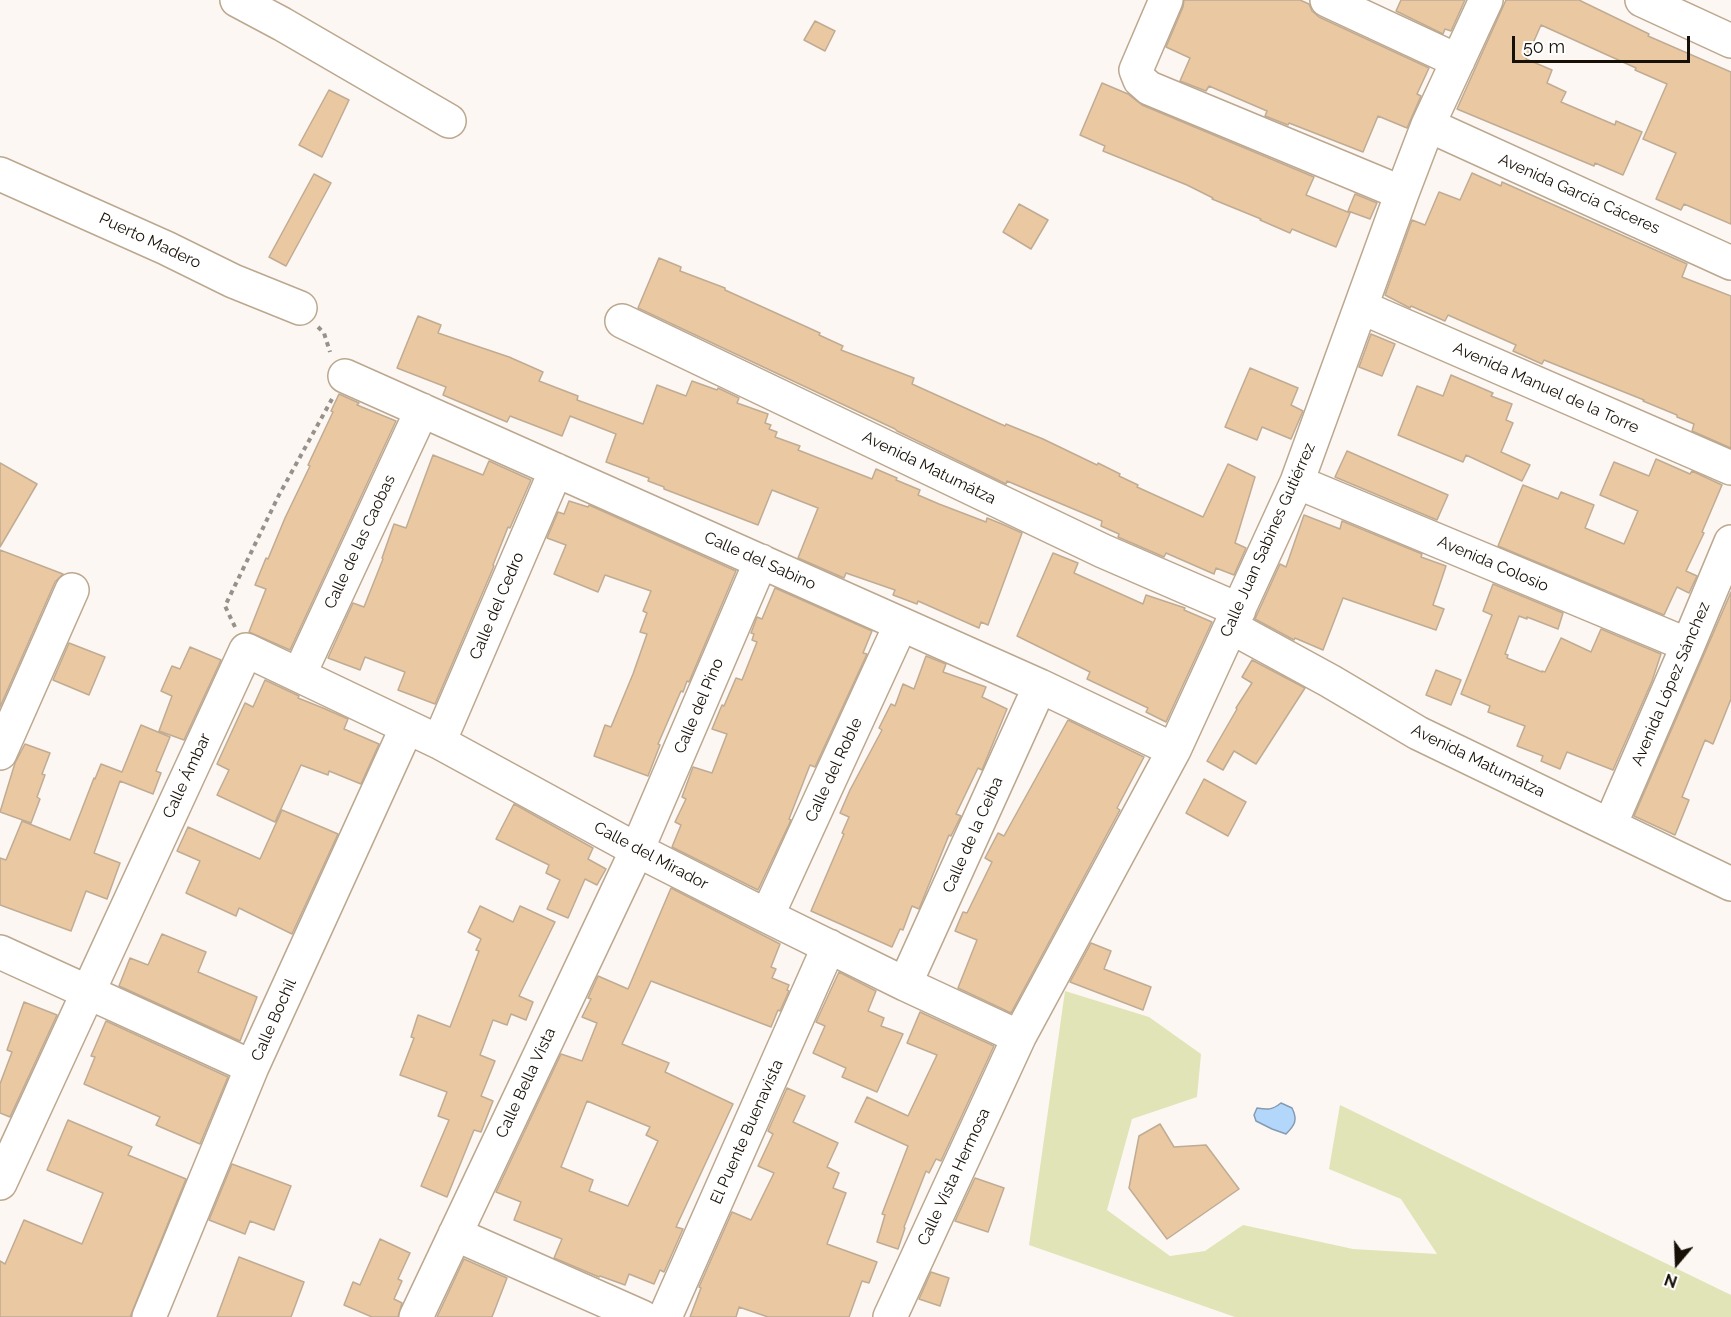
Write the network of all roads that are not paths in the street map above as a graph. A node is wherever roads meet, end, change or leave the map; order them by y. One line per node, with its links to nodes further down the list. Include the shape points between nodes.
1 (237, 0): 8 (street)
2 (1166, 0): 11 (street, via 1136,70 1140,80)
3 (1327, 0): 7 (street)
4 (1486, 0): 7 (street, Calle Juan Sabines Gutiérrez)
5 (1642, 0): 6 (street)
6 (1731, 41)
7 (1458, 61): 9 (street, Calle Juan Sabines Gutiérrez)
8 (449, 121)
9 (1428, 125): 11 (street, Calle Juan Sabines Gutiérrez); 12 (street, Avenida García Cáceres)
10 (0, 174): 14 (street, Puerto Madero)
11 (1402, 193): 13 (street, Calle Juan Sabines Gutiérrez)
12 (1731, 263)
13 (1361, 307): 18 (street, Avenida Manuel de la Torre); 20 (street, Calle Juan Sabines Gutiérrez)
14 (300, 309)
15 (622, 321): 24 (street, Avenida Matumátza)
16 (338, 365): 17 (street, Calle del Sabino)
17 (422, 410): 19 (street, Calle del Sabino); 28 (street, Calle de las Caobas)
18 (1731, 468)
19 (556, 470): 22 (street, Calle del Sabino); 31 (street, Calle del Cedro)
20 (1297, 482): 24 (street, Calle Juan Sabines Gutiérrez); 26 (street, Avenida Colosio)
21 (1731, 542): 26 (street, Avenida López Sánchez)
22 (761, 561): 25 (street, Calle del Sabino); 35 (street, Calle del Pino)
23 (72, 590): 33 (street)
24 (1235, 618): 32 (street, Calle Juan Sabines Gutiérrez); 34 (street, Avenida Matumátza, via 1418,733)
25 (900, 624): 29 (street, Calle del Sabino); 37 (street, Calle del Roble)
26 (1688, 645): 34 (street, Avenida López Sánchez)
27 (246, 650): 28 (street, Calle del Mirador); 41 (street, Calle Ámbar)
28 (299, 675): 30 (street, Calle del Mirador)
29 (1040, 686): 32 (street, Calle del Sabino); 40 (street, Calle de la Ceiba)
30 (407, 727): 31 (street, Calle del Mirador); 43 (street, Calle Bochil)
31 (439, 742): 35 (street, Calle del Mirador)
32 (1174, 750): 42 (street, Calle Juan Sabines Gutiérrez)
33 (0, 753)
34 (1610, 825): 36 (street, Avenida Matumátza)
35 (638, 850): 37 (street, Calle del Mirador); 45 (street, Calle Bella Vista)
36 (1731, 884)
37 (767, 916): 38 (street, Calle del Mirador)
38 (829, 946): 40 (street, Calle del Mirador); 49 (street, El Puente Buenavista)
39 (0, 952): 41 (street)
40 (905, 984): 42 (street, Calle del Mirador)
41 (88, 991): 43 (street); 44 (street, Calle Ámbar)
42 (1019, 1037): 50 (street, Calle Vista Hermosa)
43 (252, 1067): 46 (street, Calle Bochil)
44 (0, 1183)
45 (455, 1234): 47 (street, Calle Bella Vista); 48 (street)
46 (149, 1317)
47 (416, 1317)
48 (642, 1317)
49 (665, 1317)
50 (890, 1317)

